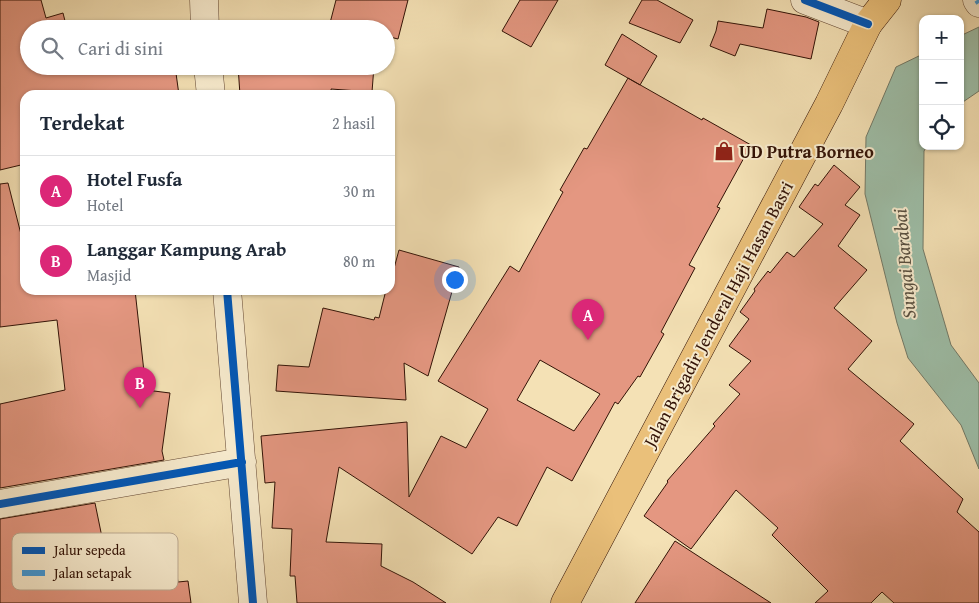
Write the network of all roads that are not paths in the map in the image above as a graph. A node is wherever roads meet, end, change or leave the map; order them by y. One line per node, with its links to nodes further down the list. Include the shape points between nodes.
1 (204, 0): 4 (street)
2 (805, 0): 5 (street)
3 (887, 0): 5 (main road, Jalan Brigadir Jenderal Haji Hasan Basri)
4 (205, 20)
5 (868, 24): 12 (main road, Jalan Brigadir Jenderal Haji Hasan Basri)
6 (209, 75): 7 (street)
7 (210, 90)
8 (227, 295): 9 (street)
9 (242, 462): 10 (street); 11 (street)
10 (0, 504)
11 (253, 603)
12 (566, 603)

